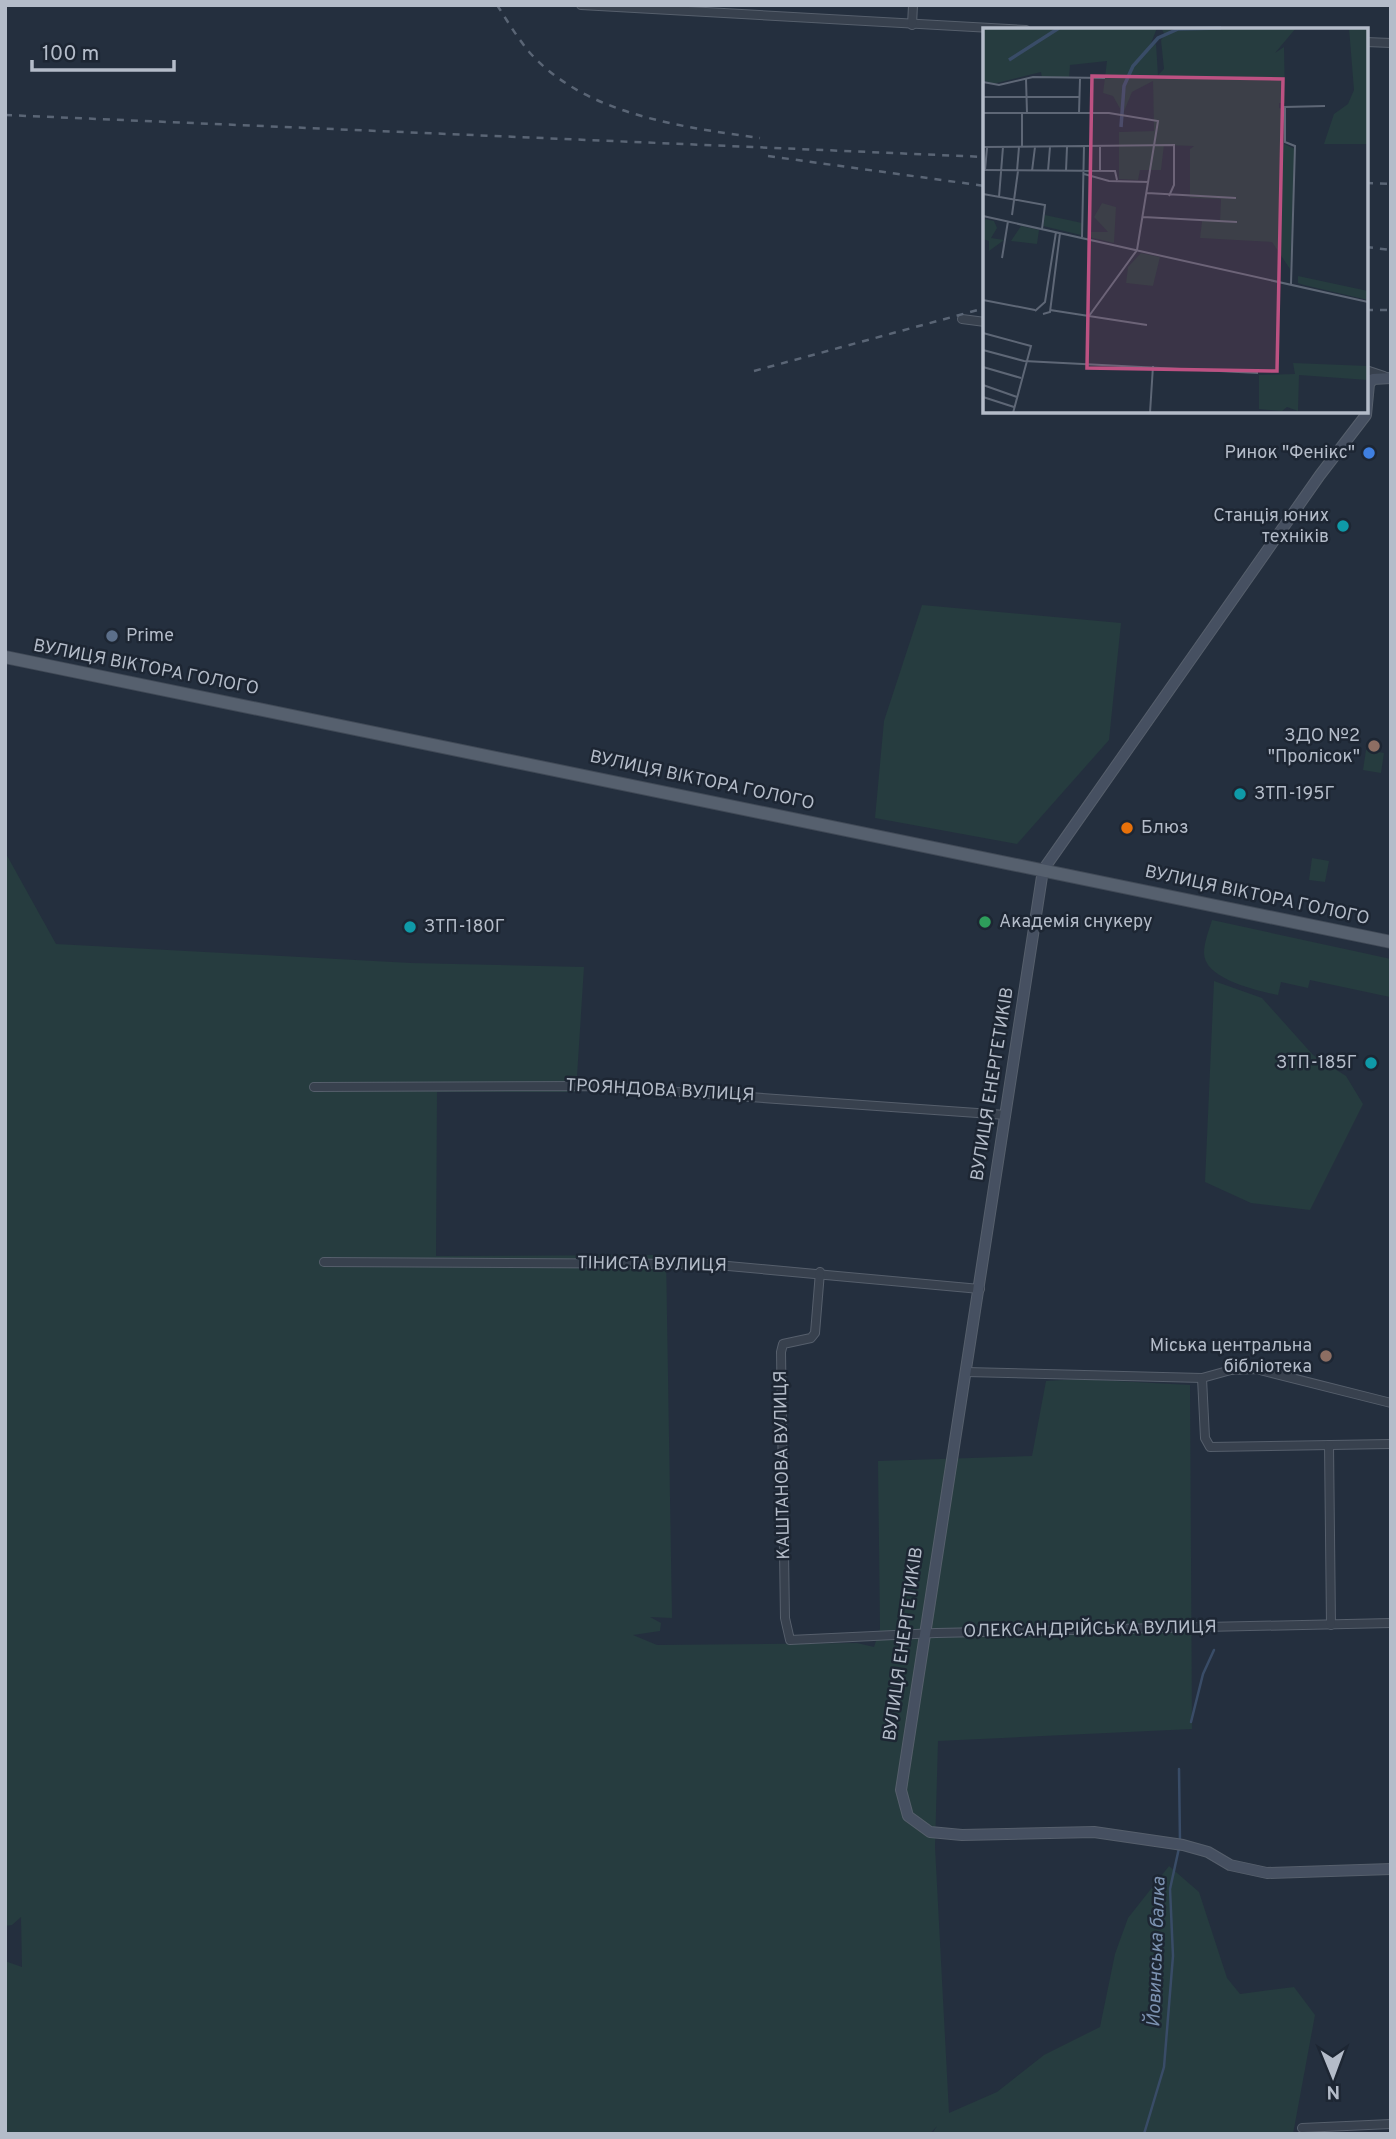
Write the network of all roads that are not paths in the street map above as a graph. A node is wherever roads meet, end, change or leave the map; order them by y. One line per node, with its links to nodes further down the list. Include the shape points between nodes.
1 (581, 5): 3 (street)
2 (912, 5): 3 (street)
3 (912, 25): 4 (street)
4 (983, 28)
5 (1368, 42): 6 (street)
6 (1391, 43)
7 (962, 319): 8 (street)
8 (983, 322)
9 (1368, 371): 10 (street)
10 (1389, 378): 11 (street, ВУЛИЦЯ ЕНЕРГЕТИКІВ)
11 (1368, 384)
12 (1366, 413): 14 (street, ВУЛИЦЯ ЕНЕРГЕТИКІВ)
13 (5, 657): 14 (main road, ВУЛИЦЯ ВІКТОРА ГОЛОГО)
14 (1043, 870): 15 (main road, ВУЛИЦЯ ВІКТОРА ГОЛОГО); 17 (street, ВУЛИЦЯ ЕНЕРГЕТИКІВ)
15 (1391, 942)
16 (314, 1087): 17 (street, ТРОЯНДОВА ВУЛИЦЯ, via 592,1086)
17 (1006, 1115): 20 (street, ВУЛИЦЯ ЕНЕРГЕТИКІВ)
18 (324, 1262): 19 (street, ТІНИСТА ВУЛИЦЯ, via 706,1264)
19 (820, 1272): 20 (street, ТІНИСТА ВУЛИЦЯ); 29 (street, КАШТАНОВА ВУЛИЦЯ, via 815,1333 783,1344 781,1352 785,1618)
20 (980, 1289): 21 (street, ВУЛИЦЯ ЕНЕРГЕТИКІВ)
21 (966, 1372): 22 (street); 28 (street, ВУЛИЦЯ ЕНЕРГЕТИКІВ)
22 (1202, 1378): 23 (street, via 1256,1369); 25 (street, via 1205,1438 1210,1447)
23 (1391, 1403)
24 (1391, 1444): 25 (street)
25 (1329, 1445): 27 (street)
26 (1391, 1623): 27 (street, ОЛЕКСАНДРІЙСЬКА ВУЛИЦЯ)
27 (1331, 1625): 28 (street, ОЛЕКСАНДРІЙСЬКА ВУЛИЦЯ)
28 (923, 1636): 29 (street, ОЛЕКСАНДРІЙСЬКА ВУЛИЦЯ); 30 (street, ВУЛИЦЯ ЕНЕРГЕТИКІВ, via 901,1790 902,1804 917,1826 943,1834 1094,1832 1183,1845 1230,1865 1267,1873)
29 (790, 1640)
30 (1391, 1869)
31 (1391, 2124): 32 (street)
32 (1302, 2128)

